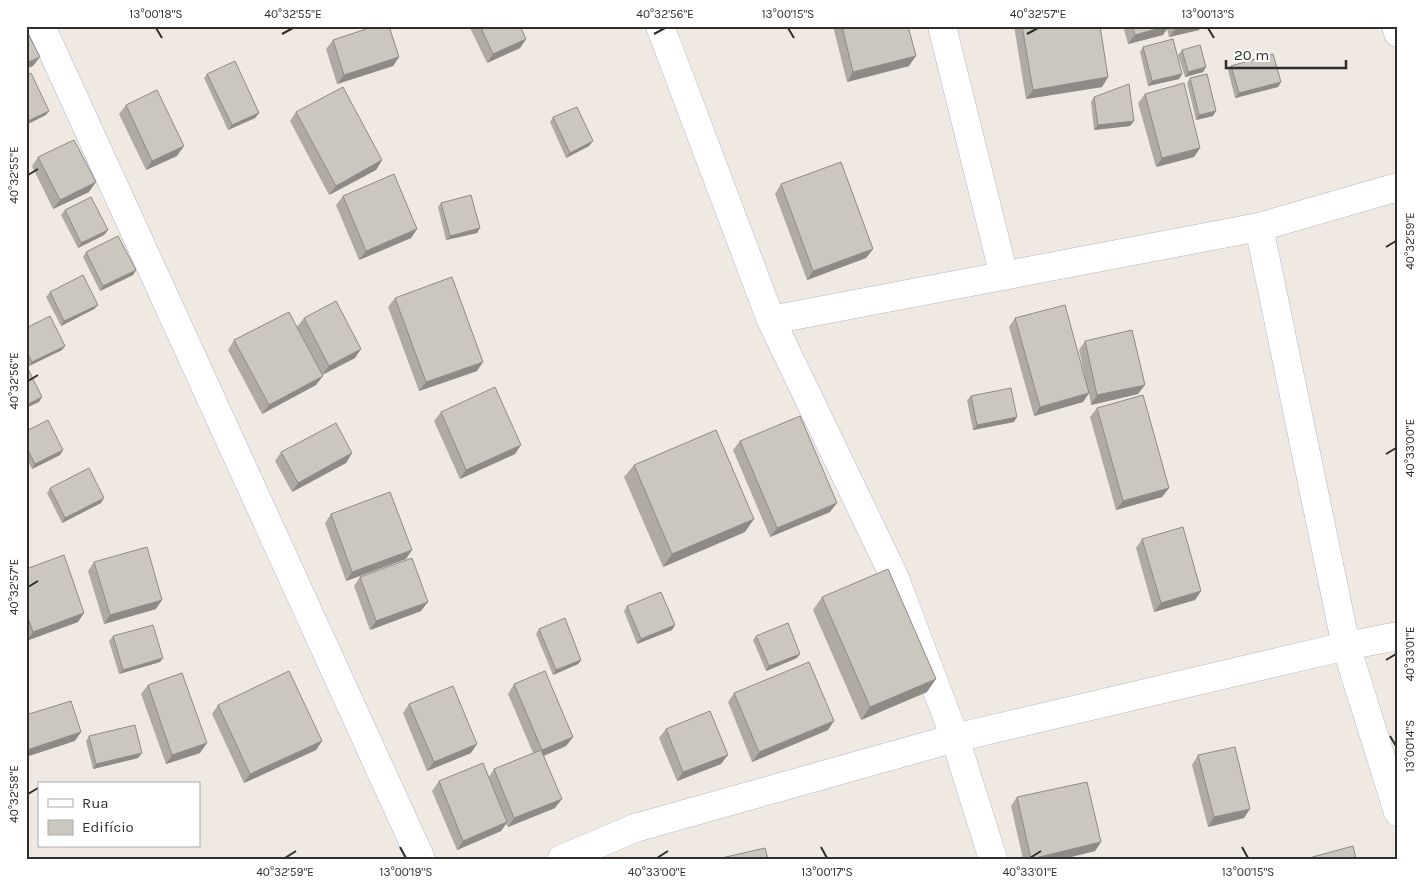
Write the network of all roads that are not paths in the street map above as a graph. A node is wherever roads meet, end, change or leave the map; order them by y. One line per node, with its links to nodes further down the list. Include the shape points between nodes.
1 (41, 26): 14 (street)
2 (660, 26): 9 (street)
3 (942, 26): 8 (street)
4 (1396, 26): 5 (street)
5 (1398, 33)
6 (1398, 187): 7 (street)
7 (1258, 227): 8 (street); 11 (street)
8 (1004, 276): 9 (street)
9 (772, 320): 12 (street, via 894,576)
10 (1398, 636): 11 (street)
11 (1346, 646): 12 (street); 13 (street)
12 (955, 738): 15 (street, via 635,828); 16 (street)
13 (1398, 812)
14 (421, 859)
15 (562, 859)
16 (993, 859)

